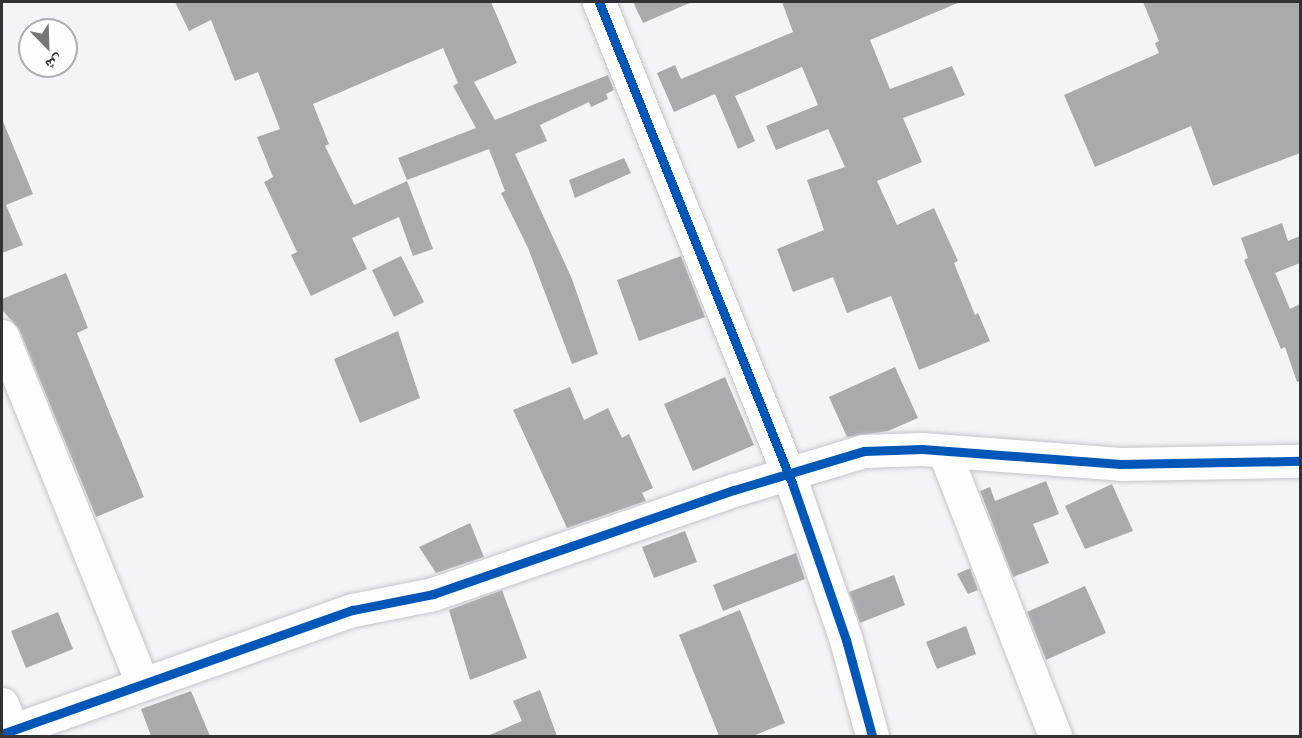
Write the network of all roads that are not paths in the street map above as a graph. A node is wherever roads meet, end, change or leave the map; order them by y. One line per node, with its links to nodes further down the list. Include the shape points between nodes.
1 (599, 2): 5 (street)
2 (2, 336): 6 (street)
3 (944, 451): 4 (street, via 1120,464); 5 (street, via 864,452); 10 (street)
4 (1300, 461)
5 (788, 472): 6 (street, via 433,594 353,610); 9 (street, via 846,640)
6 (142, 682): 8 (street)
7 (8, 726): 8 (street)
8 (61, 727)
9 (872, 736)
10 (1056, 736)

